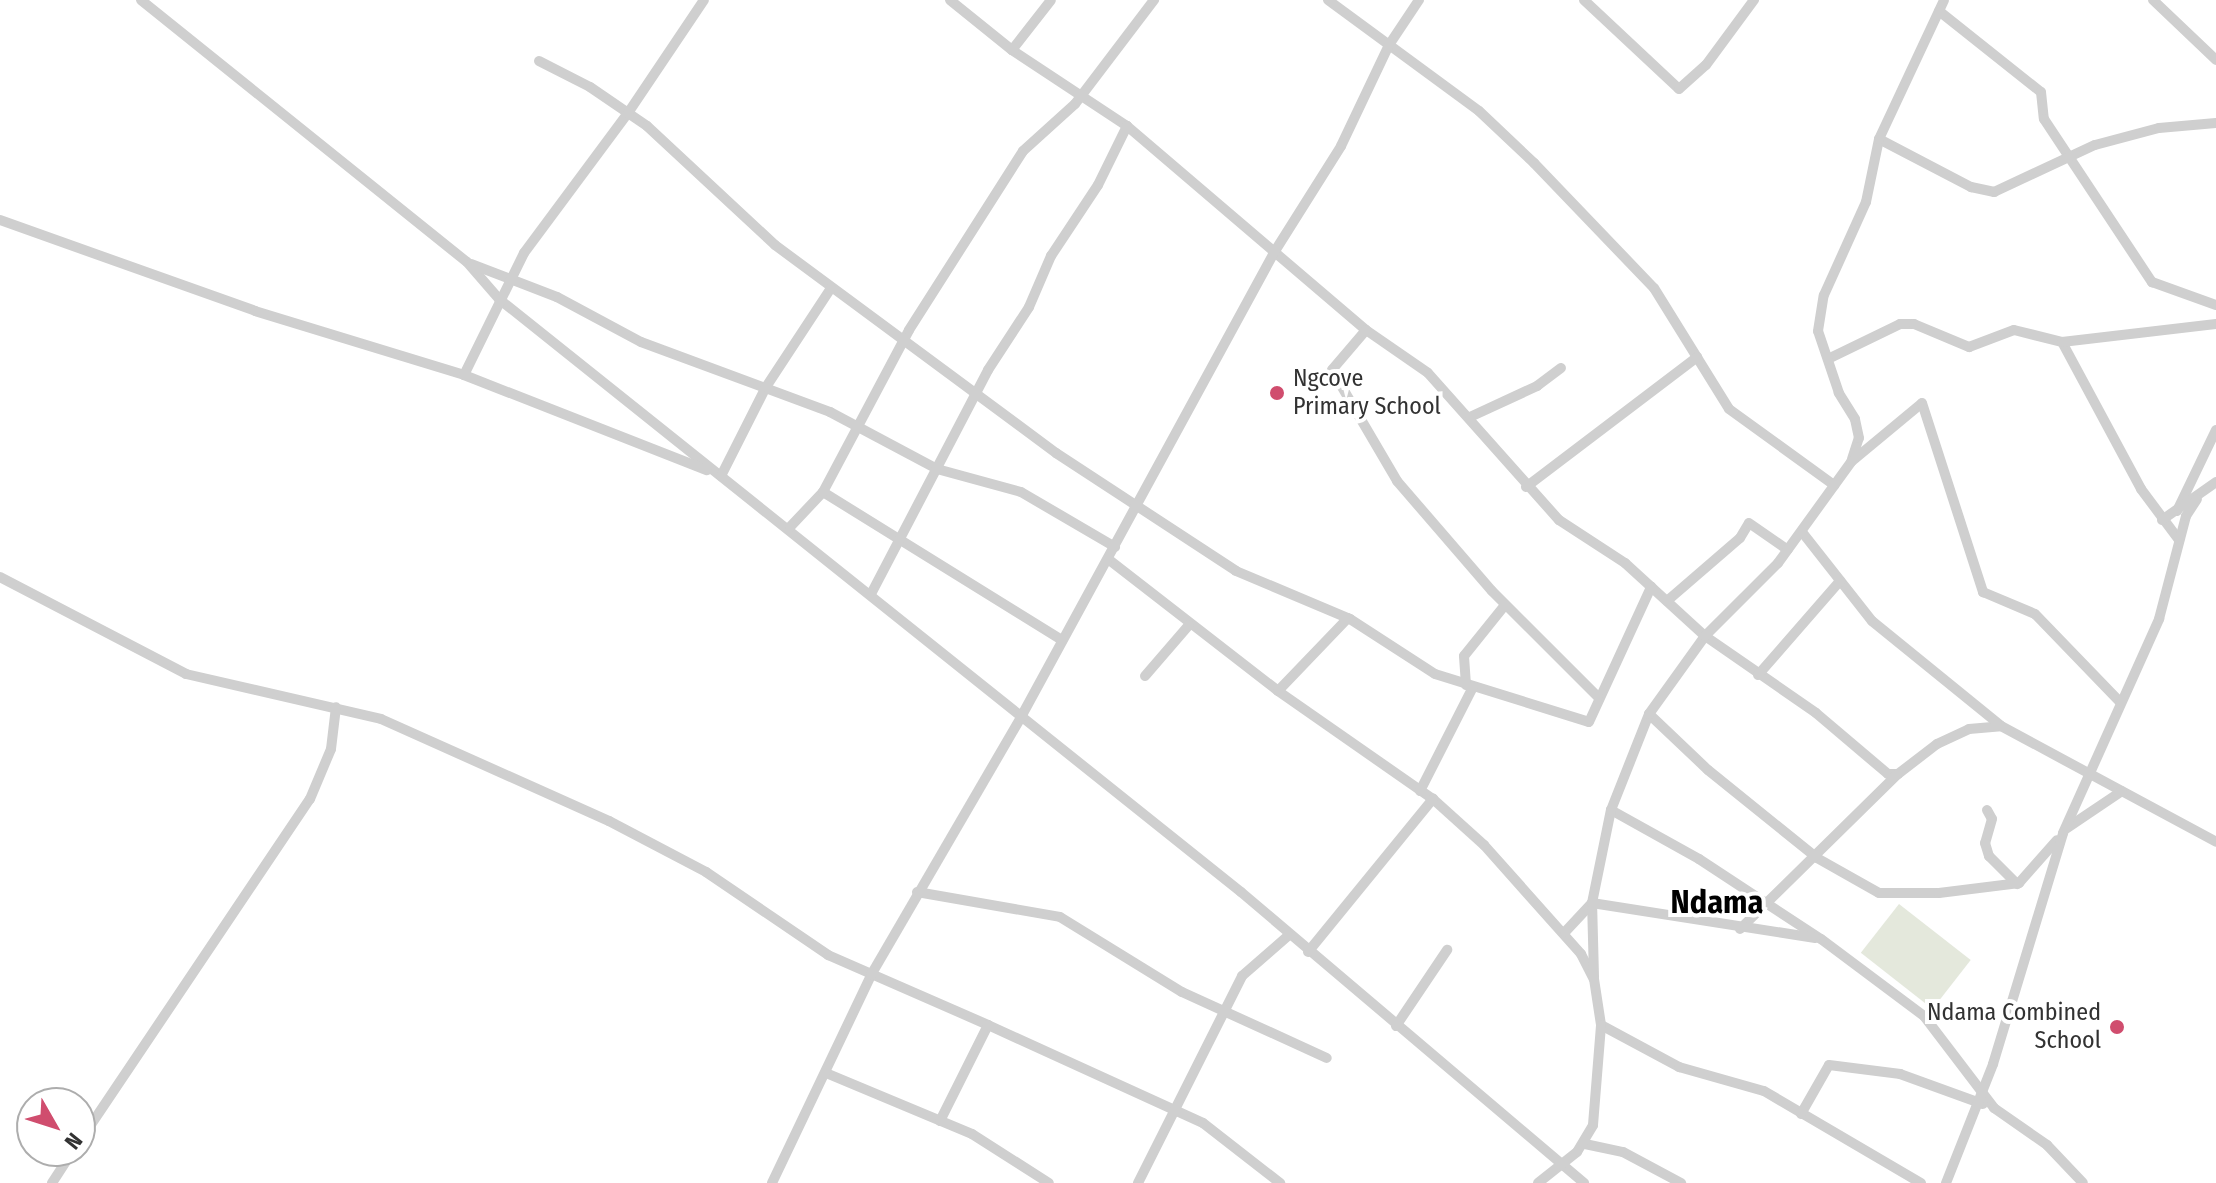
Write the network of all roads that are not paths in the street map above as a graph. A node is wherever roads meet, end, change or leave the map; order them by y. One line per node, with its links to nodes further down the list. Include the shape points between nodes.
1 (141, 0): 24 (street)
2 (704, 0): 17 (street)
3 (950, 0): 13 (street)
4 (1051, 0): 13 (street)
5 (1154, 0): 16 (street)
6 (1328, 0): 12 (street)
7 (1419, 0): 12 (street)
8 (1584, 0): 9 (street, via 1679,89 1706,65)
9 (1754, 0)
10 (2153, 0): 14 (street)
11 (1941, 6): 20 (street); 21 (street, via 2041,92 2044,119)
12 (1389, 45): 23 (street, via 1341,146); 33 (street, via 1479,111 1606,232 1654,288)
13 (1012, 50): 16 (street)
14 (2216, 60)
15 (539, 61): 17 (street)
16 (1080, 95): 19 (street); 32 (street, via 1023,151 972,226)
17 (628, 113): 25 (street); 26 (street)
18 (2216, 123): 21 (street, via 2159,128)
19 (1127, 126): 23 (street); 38 (street)
20 (1879, 139): 21 (street, via 1984,192); 34 (street, via 1866,202 1824,295 1818,331)
21 (2066, 157): 28 (street, via 2152,282)
22 (0, 220): 36 (street, via 255,311)
23 (1275, 251): 30 (street); 50 (street)
24 (467, 262): 25 (street); 27 (street)
25 (507, 280): 27 (street); 37 (street, via 557,297 641,342)
26 (831, 288): 32 (street); 37 (street)
27 (499, 299): 36 (street); 44 (street)
28 (2216, 305)
29 (2216, 324): 31 (street)
30 (1366, 330): 39 (street, via 1428,373); 65 (street, via 1333,374 1397,481)
31 (2062, 342): 34 (street, via 2014,330 1962,346 1914,324 1900,324); 52 (street)
32 (905, 344): 38 (street); 40 (street)
33 (1697, 357): 46 (street, via 1729,409); 47 (street)
34 (1830, 358): 42 (street, via 1859,438)
35 (1561, 368): 39 (street, via 1537,386)
36 (464, 375): 44 (street)
37 (766, 387): 40 (street); 44 (street)
38 (977, 397): 43 (street); 50 (street)
39 (1470, 417): 47 (street)
40 (858, 427): 43 (street); 48 (street)
41 (2216, 430): 51 (street)
42 (1851, 462): 46 (street); 75 (street, via 1922,403 1983,592 2035,614)
43 (937, 469): 56 (street); 57 (street, via 1021,492)
44 (718, 475): 53 (street)
45 (2216, 482): 49 (street)
46 (1834, 485): 54 (street)
47 (1526, 487): 62 (street, via 1559,520 1625,563)
48 (823, 492): 53 (street); 56 (street)
49 (2197, 499): 51 (street); 55 (street)
50 (1139, 503): 57 (street); 66 (street, via 1236,571)
51 (2177, 511): 52 (street)
52 (2162, 520): 55 (street)
53 (790, 527): 63 (street)
54 (1802, 532): 58 (street); 61 (street)
55 (2179, 540): 75 (street, via 2159,619)
56 (900, 542): 63 (street); 69 (street)
57 (1115, 547): 59 (street)
58 (1788, 550): 64 (street, via 1749,523 1740,538); 68 (street)
59 (1108, 559): 67 (street); 69 (street)
60 (0, 577): 76 (street, via 186,674)
61 (1840, 581): 70 (street); 79 (street, via 1897,645)
62 (1651, 587): 64 (street); 74 (street)
63 (871, 594): 78 (street)
64 (1667, 601): 68 (street)
65 (1505, 605): 72 (street, via 1464,656); 74 (street)
66 (1348, 618): 72 (street, via 1435,674); 73 (street)
67 (1189, 625): 71 (street); 73 (street)
68 (1705, 636): 70 (street); 77 (street)
69 (1062, 640): 78 (street)
70 (1758, 675): 81 (street, via 1816,713 1888,774)
71 (1145, 676)
72 (1470, 686): 74 (street, via 1580,724 1594,716); 82 (street)
73 (1278, 691): 82 (street)
74 (1598, 697)
75 (2119, 701): 80 (street)
76 (336, 707): 100 (street, via 381,719 609,821 706,872 806,943); 111 (street, via 331,749 310,799)
77 (1649, 714): 85 (street); 89 (street, via 1708,770)
78 (1021, 717): 91 (street); 96 (street)
79 (2001, 726): 80 (street); 81 (street, via 1969,729 1937,744)
80 (2087, 772): 83 (street); 87 (street)
81 (1898, 774): 89 (street)
82 (1420, 791): 84 (street)
83 (2122, 791): 87 (street, via 2085,812); 88 (street)
84 (1433, 799): 95 (street); 99 (street)
85 (1611, 810): 92 (street); 93 (street)
86 (1987, 810): 90 (street, via 1992,819 1985,843 1989,856)
87 (2063, 833): 90 (street); 108 (street)
88 (2216, 842)
89 (1817, 858): 90 (street, via 1879,893); 93 (street)
90 (2017, 884)
91 (917, 892): 100 (street); 102 (street, via 1060,917 1182,992)
92 (1592, 903): 94 (street); 95 (street); 101 (street)
93 (1767, 903): 94 (street); 97 (street)
94 (1740, 929): 97 (street)
95 (1565, 932): 101 (street)
96 (1289, 935): 99 (street); 102 (street, via 1250,966)
97 (1821, 939): 108 (street, via 1924,1016)
98 (1447, 950): 105 (street)
99 (1308, 952): 105 (street)
100 (871, 975): 103 (street); 107 (street)
101 (1594, 979): 104 (street)
102 (1224, 1011): 106 (street); 109 (street)
103 (988, 1025): 109 (street); 112 (street)
104 (1601, 1025): 110 (street, via 1659,1058 1707,1076 1747,1083); 113 (street, via 1597,1099)
105 (1396, 1026): 114 (street)
106 (1327, 1058)
107 (826, 1073): 112 (street); 115 (street)
108 (1981, 1099): 110 (street, via 1916,1078 1829,1065); 123 (street); 124 (street, via 2047,1145)
109 (1176, 1109): 117 (street); 118 (street, via 1226,1139)
110 (1801, 1114): 122 (street)
111 (96, 1117)
112 (940, 1121): 116 (street, via 972,1134)
113 (1585, 1144): 114 (street); 121 (street, via 1623,1152)
114 (1563, 1166): 119 (street); 120 (street)
115 (772, 1183)
116 (1049, 1183)
117 (1138, 1183)
118 (1280, 1183)
119 (1538, 1183)
120 (1584, 1183)
121 (1681, 1183)
122 (1921, 1183)
123 (1946, 1183)
124 (2083, 1183)

